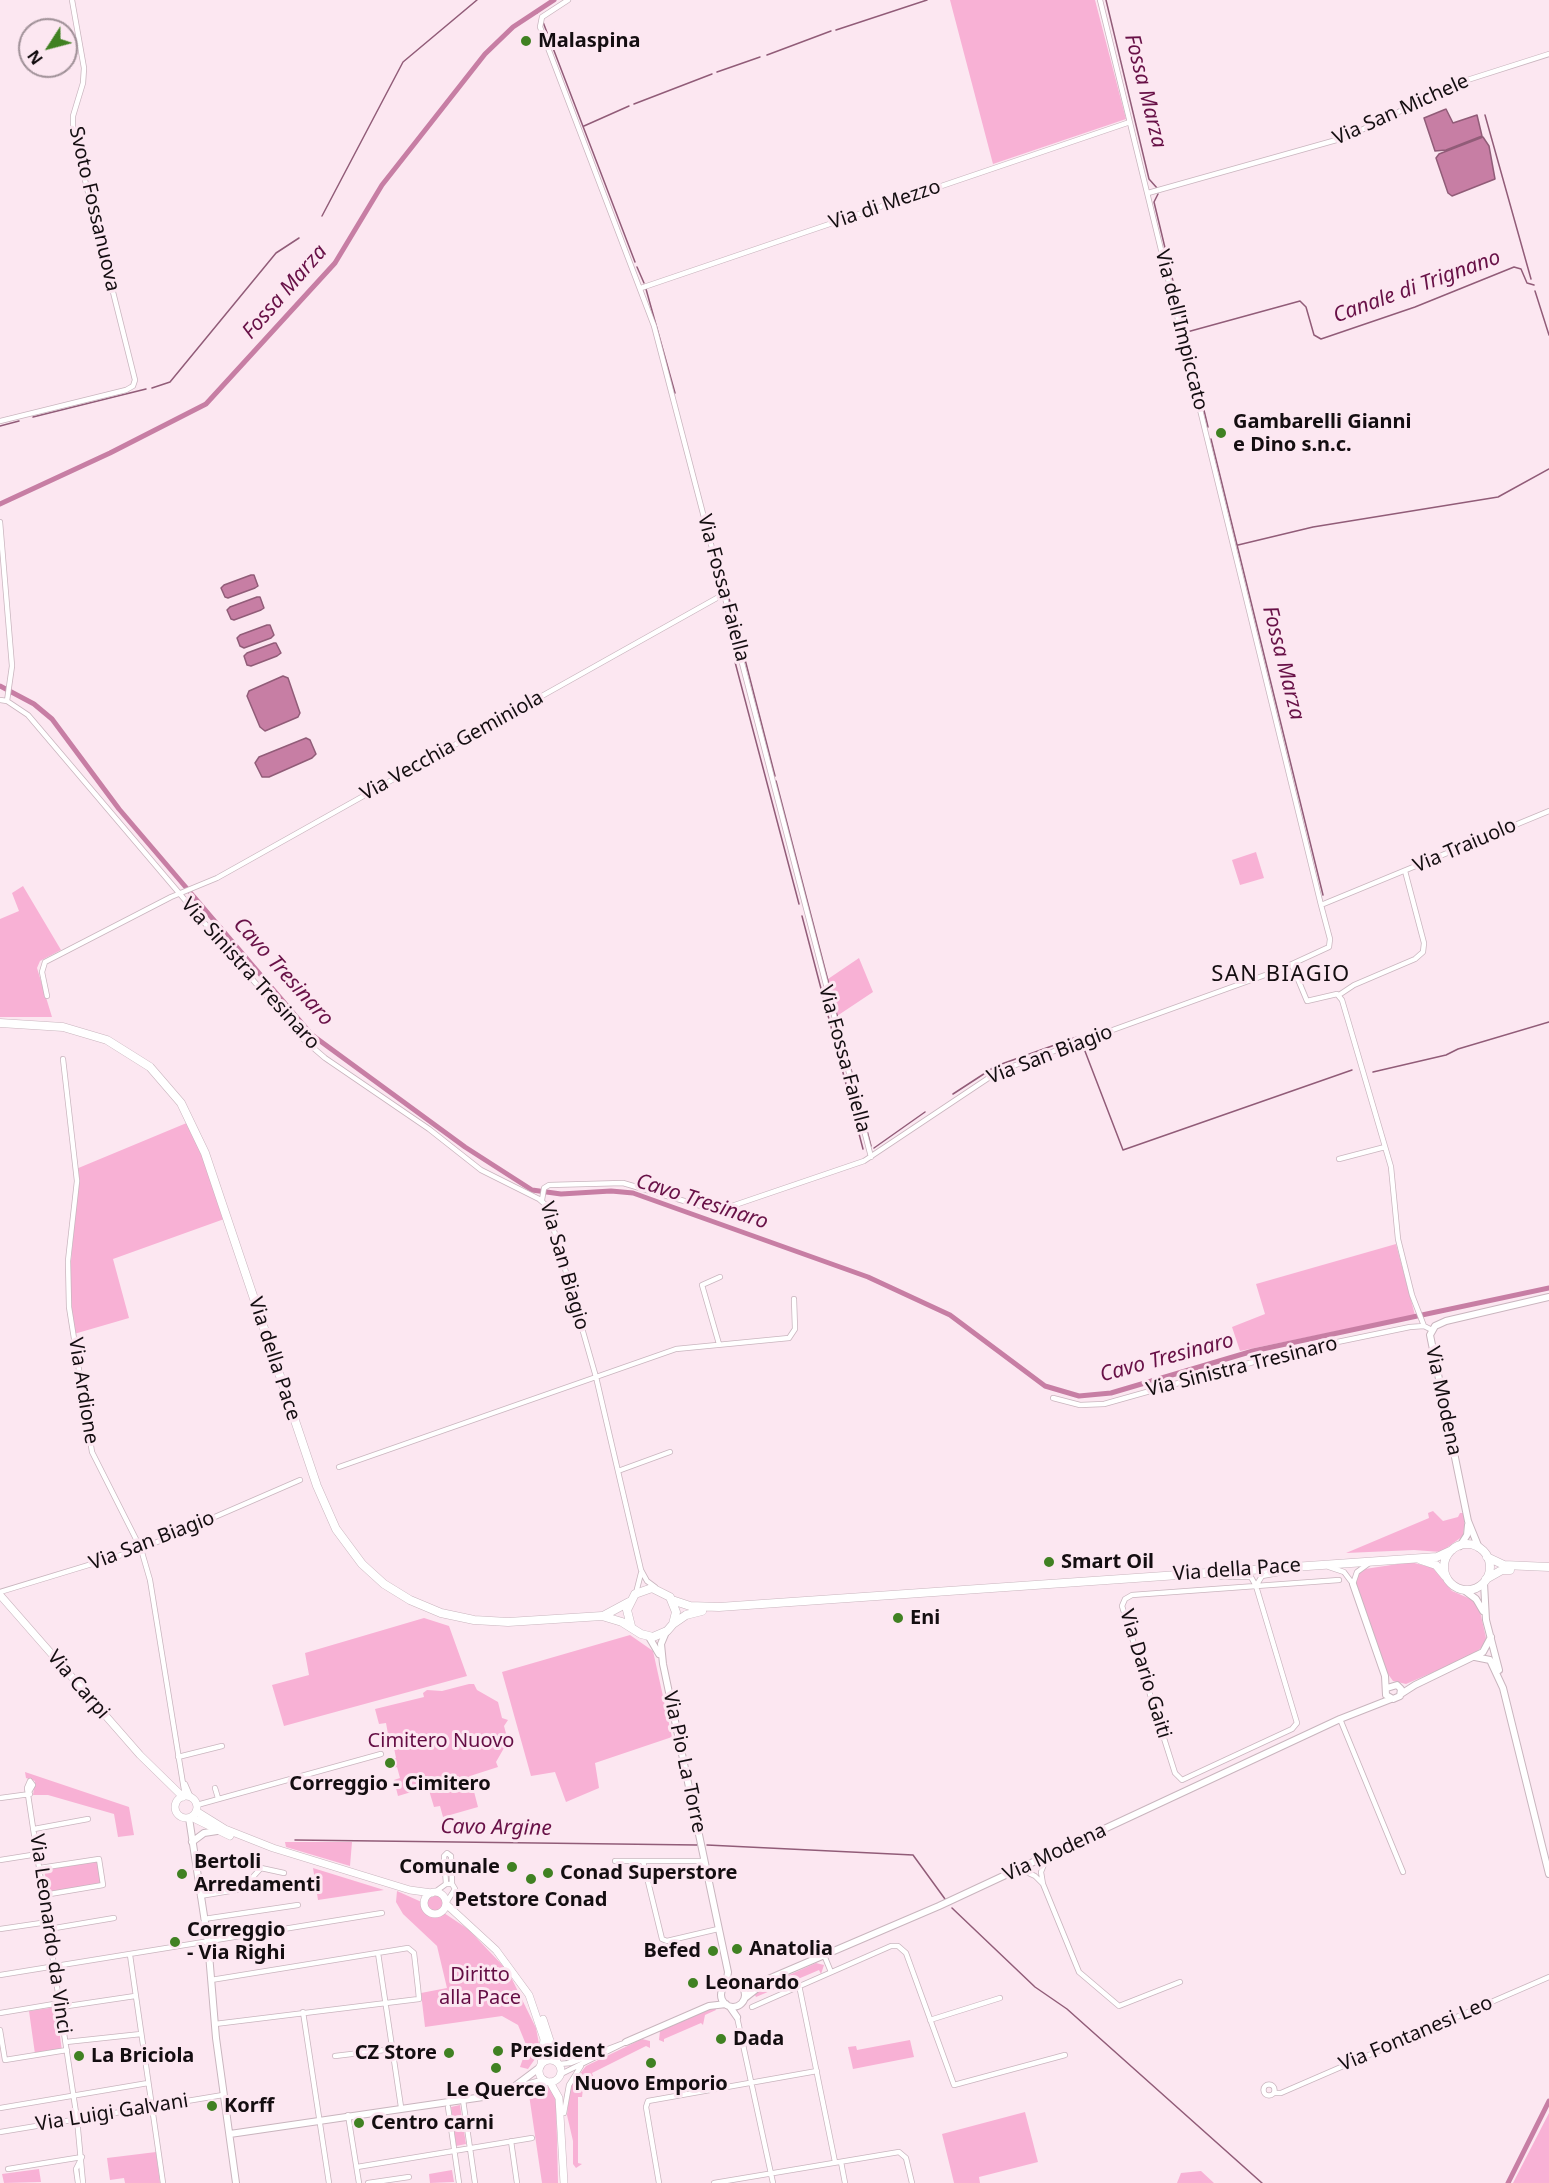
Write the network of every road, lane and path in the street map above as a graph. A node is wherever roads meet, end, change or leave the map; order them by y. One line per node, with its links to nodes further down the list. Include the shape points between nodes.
1 (72, 0): 8 (street, Svoto Fossanuova, via 84,68 73,132 134,383 126,390)
2 (568, 0): 7 (street, Via Fossa Faiella, via 542,16 541,31)
3 (1100, 0): 5 (street, Via dell'Impiccato)
4 (1549, 54): 6 (street, Via San Michele, via 1460,82 1347,137)
5 (1130, 122): 6 (street, Via dell'Impiccato); 7 (street, Via di Mezzo)
6 (1148, 193): 16 (street, Via dell'Impiccato)
7 (640, 288): 10 (street, Via Fossa Faiella, via 654,326)
8 (0, 421)
9 (0, 522): 12 (street, via 11,688)
10 (724, 594): 15 (street, Via Vecchia Geminiola, via 217,878); 23 (street, Via Fossa Faiella)
11 (0, 700): 12 (street)
12 (8, 701): 15 (street, Via Sinistra Tresinaro, via 28,715)
13 (1549, 811): 14 (street, Via Traiuolo)
14 (1405, 871): 16 (street); 18 (street, via 1423,952 1415,960)
15 (180, 893): 19 (street, via 45,962 42,972); 25 (street, Via Sinistra Tresinaro, via 278,1012 314,1048 482,1170)
16 (1321, 905): 17 (street, Via dell'Impiccato, via 1329,947)
17 (1292, 965): 18 (street, via 1307,1000); 23 (street, Via San Biagio, via 999,1071)
18 (1339, 995): 22 (street)
19 (47, 996)
20 (0, 1023): 64 (main road, Via della Pace, via 63,1027 107,1040 150,1067 181,1103 205,1153 316,1486 336,1529 362,1564 410,1600 456,1617 508,1622)
21 (63, 1059): 41 (street, Via Ardione, via 77,1181 68,1261 69,1307 90,1441)
22 (1385, 1147): 24 (street); 29 (street, via 1393,1178 1398,1239)
23 (871, 1157): 25 (street, Via San Biagio, via 720,1209 623,1183 549,1185)
24 (1339, 1159)
25 (542, 1200): 32 (street, Via San Biagio, via 547,1206)
26 (720, 1277): 31 (street, via 702,1285)
27 (1549, 1297): 30 (street, Via Modena, via 1446,1321)
28 (794, 1299): 31 (street, via 795,1329 789,1338)
29 (1423, 1324): 30 (street); 33 (street, Via Sinistra Tresinaro, via 1268,1357 1104,1404 1080,1405)
30 (1432, 1330): 38 (street, Via Modena, via 1430,1347)
31 (719, 1344): 32 (street, via 676,1349)
32 (596, 1377): 35 (street); 36 (street)
33 (1053, 1398)
34 (670, 1452): 36 (street)
35 (339, 1467)
36 (618, 1471): 50 (street)
37 (300, 1480): 41 (street, Via San Biagio)
38 (1468, 1521): 39 (street, via 1467,1535); 40 (street)
39 (1460, 1546): 40 (main road); 42 (main road, Via della Pace)
40 (1479, 1548): 43 (main road)
41 (141, 1549): 60 (street, Via San Biagio); 85 (street, Via Ardione, via 150,1580)
42 (1452, 1550): 45 (main road, Via della Pace, via 1437,1557); 52 (main road, via 1444,1562)
43 (1487, 1557): 48 (main road, via 1497,1564); 54 (main road)
44 (1384, 1558): 45 (main road, Via della Pace); 46 (main road, Via della Pace); 55 (street, via 1363,1566 1355,1574)
45 (1396, 1558): 52 (main road, Via della Pace, via 1432,1563)
46 (1308, 1564): 47 (main road, Via della Pace); 55 (street, via 1341,1570)
47 (1288, 1566): 51 (main road, Via della Pace); 56 (street, Via Dario Gaiti, via 1262,1576)
48 (1533, 1568): 49 (main road); 54 (main road, via 1502,1570)
49 (1549, 1568)
50 (641, 1570): 57 (street); 59 (street, via 641,1583)
51 (1207, 1572): 56 (street, Via Dario Gaiti, via 1213,1577 1251,1577); 63 (main road, Via della Pace)
52 (1446, 1576): 58 (main road, Via della Pace, via 1453,1586)
53 (1339, 1580): 56 (street, Via Dario Gaiti)
54 (1485, 1581): 58 (main road, via 1475,1589); 65 (street)
55 (1353, 1584): 73 (street)
56 (1256, 1586): 84 (street, Via Dario Gaiti, via 1297,1719 1292,1729); 84 (street, Via Dario Gaiti, via 1132,1595 1122,1606 1177,1776 1182,1780 1188,1778)
57 (658, 1589): 59 (main road, via 646,1588); 61 (main road)
58 (1464, 1590): 65 (street, via 1476,1599)
59 (635, 1594): 62 (main road)
60 (2, 1597): 87 (main road, Via Carpi)
61 (672, 1600): 63 (main road, Via della Pace, via 690,1606); 66 (main road, via 676,1612)
62 (629, 1602): 64 (main road, Via della Pace); 67 (main road)
63 (718, 1607): 66 (main road, Via della Pace, via 690,1613)
64 (602, 1616): 67 (main road, Via della Pace)
65 (1486, 1620): 70 (street)
66 (673, 1624): 68 (main road)
67 (631, 1626): 69 (main road)
68 (667, 1631): 69 (main road); 72 (street, Via Pio La Torre, via 661,1644)
69 (649, 1636): 72 (street, Via Pio La Torre)
70 (1491, 1637): 71 (street, Via Modena, via 1486,1649); 76 (street)
71 (1475, 1657): 74 (street, Via Modena); 76 (street, via 1490,1660)
72 (663, 1664): 105 (street, Via Pio La Torre)
73 (1385, 1676): 75 (street); 77 (street)
74 (1415, 1684): 75 (street, Via Modena); 78 (street, Via Modena)
75 (1396, 1685): 77 (street, Via Modena); 78 (street)
76 (1503, 1688): 113 (street)
77 (1386, 1689): 79 (street); 80 (street, Via Modena)
78 (1400, 1695): 79 (street, Via Modena)
79 (1390, 1698): 80 (street, Via Modena)
80 (1375, 1703): 81 (street, Via Modena)
81 (1340, 1719): 86 (street, Via Modena); 111 (street)
82 (222, 1746): 85 (street)
83 (381, 1754): 92 (street)
84 (1239, 1754): 86 (street)
85 (178, 1757): 90 (street, Via Ardione)
86 (1244, 1765): 102 (street, Via Modena)
87 (157, 1773): 90 (main road, Via Carpi); 93 (main road, Via Carpi)
88 (215, 1788): 92 (street)
89 (198, 1792): 90 (street)
90 (188, 1796): 93 (main road); 94 (main road, Via Carpi)
91 (0, 1798): 97 (street, Via Leonardo da Vinci, via 29,1793)
92 (218, 1798): 94 (street)
93 (175, 1804): 95 (main road, Via Carpi, via 176,1812)
94 (196, 1808): 95 (main road); 100 (main road, Via Carpi, via 219,1826)
95 (187, 1818): 98 (main road); 99 (street)
96 (88, 1819): 97 (street)
97 (34, 1829): 101 (street, Via Leonardo da Vinci)
98 (217, 1831): 99 (street, via 204,1833); 100 (main road)
99 (192, 1842): 120 (street)
100 (273, 1848): 117 (main road)
101 (38, 1854): 103 (street); 108 (street, Via Leonardo da Vinci)
102 (1047, 1857): 107 (street, Via Modena); 110 (street)
103 (0, 1860)
104 (643, 1861): 105 (street, Via Pio La Torre); 106 (street, Via Pio La Torre); 132 (street, via 662,1939)
105 (705, 1861): 132 (street, Via Pio La Torre)
106 (615, 1862)
107 (1034, 1863): 109 (street, Via Modena); 110 (street); 114 (street)
108 (40, 1868): 119 (street, Via Leonardo da Vinci); 119 (street, via 99,1859 103,1885)
109 (1020, 1869): 114 (street); 136 (street, Via Modena)
110 (1041, 1872): 116 (street)
111 (1403, 1872)
112 (284, 1873): 120 (street, via 261,1868 242,1889)
113 (1549, 1874)
114 (1035, 1876): 116 (street)
115 (449, 1884): 115 (street, via 451,1856 447,1853 444,1856); 118 (street); 121 (street, via 455,1889)
116 (1043, 1884): 144 (street, via 1079,1972 1119,2006)
117 (410, 1890): 118 (main road); 123 (main road)
118 (434, 1892): 121 (main road, via 443,1895); 123 (main road, via 426,1897)
119 (44, 1895): 129 (street, Via Leonardo da Vinci)
120 (200, 1896): 127 (street)
121 (446, 1904): 125 (main road); 128 (main road)
122 (297, 1905): 127 (street)
123 (424, 1905): 125 (main road, via 428,1912)
124 (382, 1913): 133 (street)
125 (438, 1914): 128 (main road)
126 (114, 1918): 131 (street)
127 (204, 1919): 133 (street)
128 (461, 1919): 153 (main road, via 502,1956)
129 (48, 1922): 130 (street); 131 (street, Via Leonardo da Vinci)
130 (0, 1929)
131 (50, 1929): 137 (street, Via Leonardo da Vinci)
132 (718, 1929): 138 (street, Via Pio La Torre)
133 (208, 1942): 135 (street); 142 (street)
134 (378, 1953): 142 (street); 152 (street); 152 (street, via 412,1949 419,1999)
135 (130, 1955): 137 (street); 149 (street)
136 (824, 1955): 139 (street); 143 (street, Via Modena)
137 (54, 1967): 140 (street); 154 (street, Via Leonardo da Vinci)
138 (728, 1972): 145 (street, Via Pio La Torre); 147 (street, Via Pio La Torre)
139 (831, 1972): 146 (street); 162 (street, via 891,1946 901,1946)
140 (0, 1975)
141 (1549, 1977): 182 (street, Via Fontanesi Leo, via 1284,2091)
142 (211, 1980): 163 (street)
143 (766, 1980): 145 (street, Via Modena); 150 (street, Via Modena)
144 (1180, 1982)
145 (739, 1985): 147 (street); 150 (street)
146 (799, 1985): 158 (street); 176 (street)
147 (726, 1986): 148 (street)
148 (722, 1994): 156 (street); 157 (street)
149 (135, 1996): 154 (street); 166 (street)
150 (745, 1998): 155 (street)
151 (1000, 1998): 162 (street)
152 (385, 2002): 159 (street); 169 (street)
153 (532, 2002): 164 (main road); 175 (main road, via 544,2038)
154 (60, 2005): 160 (street); 167 (street, Via Leonardo da Vinci)
155 (740, 2005): 157 (street); 161 (street)
156 (709, 2006): 157 (street); 168 (street)
157 (728, 2006): 161 (street)
158 (752, 2007)
159 (303, 2012): 163 (street); 193 (street)
160 (0, 2013)
161 (737, 2017): 180 (street)
162 (930, 2020): 171 (street, via 956,2086)
163 (215, 2024): 183 (street)
164 (547, 2029): 173 (street, via 559,2054); 174 (main road)
165 (0, 2030): 170 (street, via 4,2060)
166 (141, 2034): 167 (street); 179 (street)
167 (66, 2042): 170 (street, Via Leonardo da Vinci)
168 (626, 2042): 173 (street)
169 (393, 2049): 172 (street); 187 (street)
170 (67, 2050): 184 (street, Via Leonardo da Vinci)
171 (1065, 2055)
172 (335, 2056)
173 (581, 2062): 174 (street); 177 (street); 190 (street, via 568,2085)
174 (558, 2063): 175 (main road, via 550,2060); 177 (main road)
175 (540, 2066): 178 (main road, via 540,2075); 181 (street)
176 (817, 2072): 180 (street); 202 (street)
177 (560, 2076): 178 (main road); 190 (main road)
178 (547, 2081): 181 (street); 196 (main road, via 559,2096)
179 (148, 2083): 184 (street); 186 (street)
180 (751, 2083): 205 (street); 218 (street, via 648,2101)
181 (512, 2088): 185 (street)
182 (1274, 2090)
183 (223, 2095): 186 (street, Via Luigi Galvani); 195 (street)
184 (74, 2096): 189 (street); 192 (street, Via Leonardo da Vinci)
185 (463, 2100): 187 (street); 199 (street)
186 (152, 2107): 192 (street, Via Luigi Galvani); 209 (street)
187 (401, 2107): 191 (street)
188 (448, 2107): 200 (street)
189 (0, 2108)
190 (564, 2114): 196 (main road)
191 (348, 2115): 193 (street); 203 (street)
192 (77, 2119): 194 (street, Via Luigi Galvani); 201 (street, Via Leonardo da Vinci)
193 (319, 2119): 195 (street); 211 (street)
194 (0, 2132)
195 (230, 2134): 210 (street)
196 (562, 2134): 217 (main road)
197 (532, 2138): 198 (street)
198 (512, 2141): 199 (street); 216 (street)
199 (471, 2148): 200 (street); 215 (street)
200 (454, 2150): 203 (street); 214 (street)
201 (82, 2157): 204 (street); 207 (street, via 76,2169); 208 (street, Via Leonardo da Vinci)
202 (838, 2162): 205 (street); 221 (street); 222 (street, via 902,2153 908,2161)
203 (357, 2166): 212 (street)
204 (8, 2169)
205 (771, 2174): 219 (street); 220 (street)
206 (409, 2177): 213 (street)
207 (78, 2183)
208 (83, 2183)
209 (163, 2183)
210 (236, 2183)
211 (329, 2183)
212 (359, 2183)
213 (368, 2183)
214 (459, 2183)
215 (475, 2183)
216 (517, 2183)
217 (564, 2183)
218 (659, 2183)
219 (714, 2183)
220 (773, 2183)
221 (845, 2183)
222 (912, 2183)

